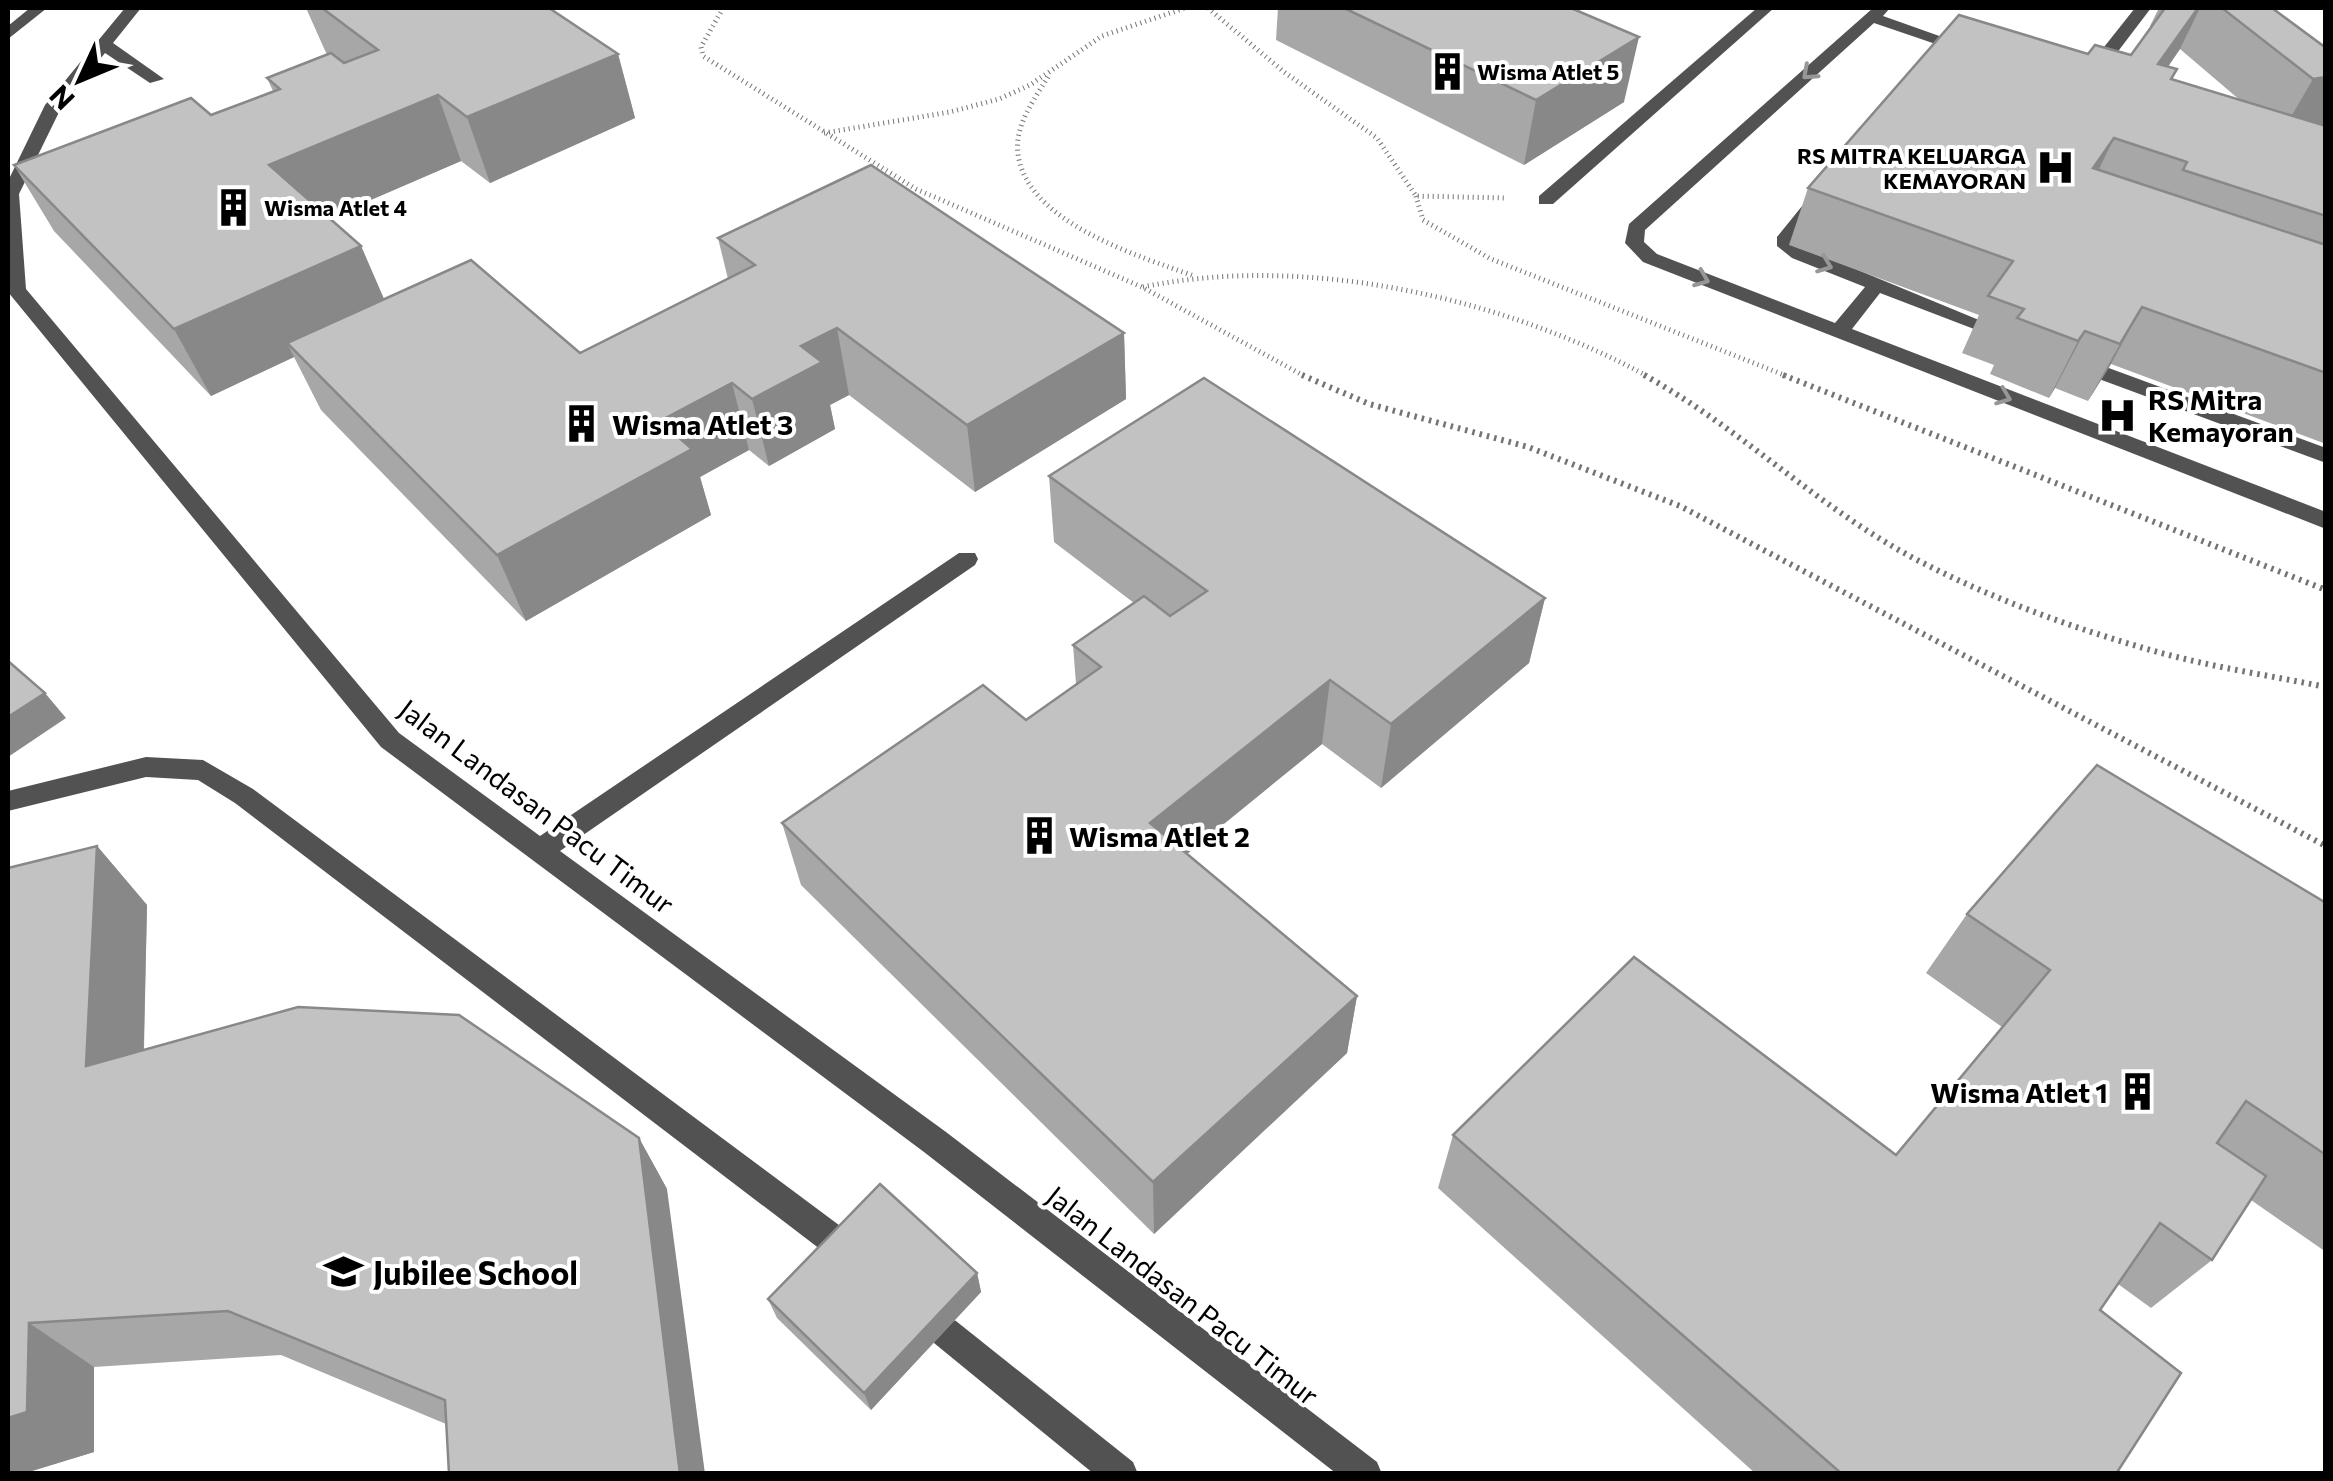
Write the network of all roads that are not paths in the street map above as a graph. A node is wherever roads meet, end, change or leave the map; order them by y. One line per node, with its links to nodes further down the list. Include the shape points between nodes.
1 (39, 8): 6 (street)
2 (133, 8): 7 (street, Jalan Landasan Pacu Timur)
3 (1766, 8): 12 (street)
4 (2144, 8): 10 (street)
5 (1876, 12): 8 (street, via 1944,51); 15 (street, one-way to 15, via 1636,228 1634,243 1650,258)
6 (8, 34)
7 (101, 43): 9 (street); 21 (street, Jalan Landasan Pacu Timur, via 54,105 10,194 16,290 390,740)
8 (1986, 55)
9 (156, 79)
10 (2083, 86)
11 (1836, 177): 13 (street, one-way to 13, via 1786,237 1786,246)
12 (1546, 200)
13 (1877, 284): 14 (street); 15 (street)
14 (1980, 325)
15 (1838, 333): 18 (street, one-way to 18)
16 (2106, 374): 17 (street)
17 (2326, 456)
18 (2326, 521)
19 (967, 558): 21 (street)
20 (8, 801): 22 (street, via 146,767 204,770)
21 (540, 850): 25 (street, Jalan Landasan Pacu Timur, via 935,1142)
22 (844, 1248)
23 (945, 1332): 24 (street)
24 (1121, 1474)
25 (1366, 1474)

